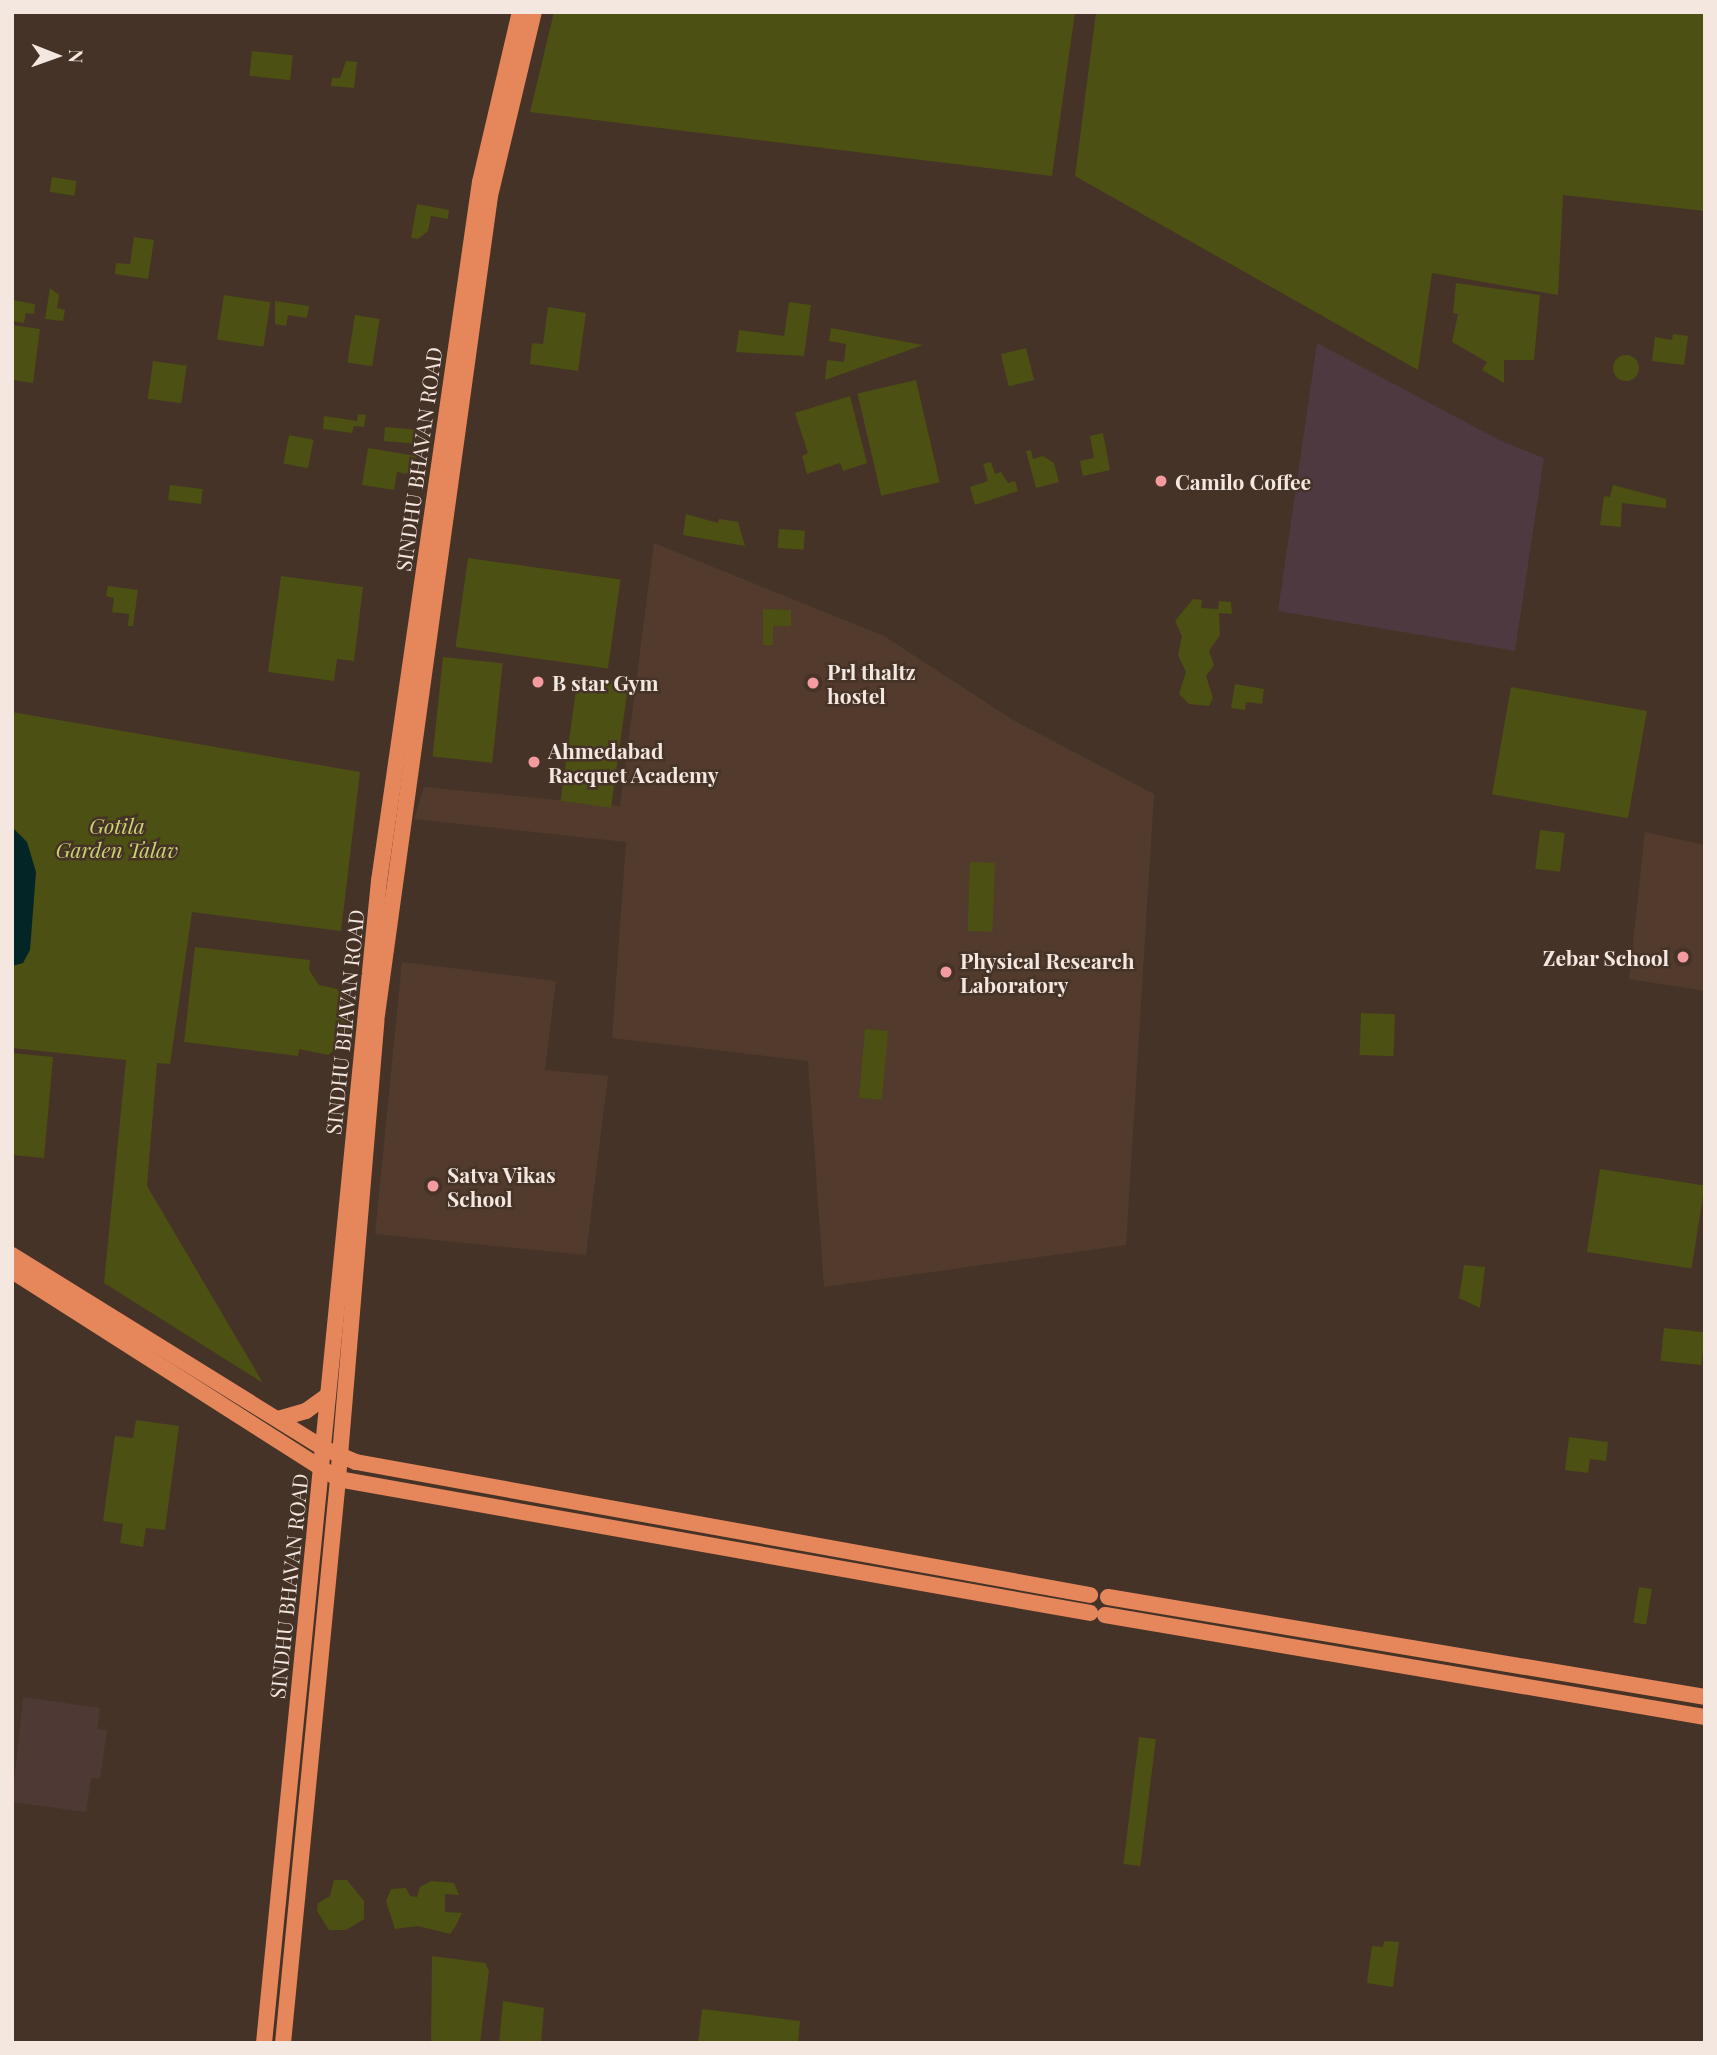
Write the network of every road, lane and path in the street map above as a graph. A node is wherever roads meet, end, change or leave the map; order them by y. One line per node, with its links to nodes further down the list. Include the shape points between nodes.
1 (520, 12): 5 (main road, SINDHU BHAVAN ROAD, via 480,182 379,881)
2 (534, 12): 8 (main road, SINDHU BHAVAN ROAD, via 490,195 393,891 376,1022)
3 (12, 1255): 6 (main road)
4 (12, 1271): 9 (main road)
5 (328, 1395): 6 (main road, via 306,1411); 7 (main road, SINDHU BHAVAN ROAD)
6 (278, 1419): 7 (main road)
7 (323, 1448): 8 (main road); 9 (main road, SINDHU BHAVAN ROAD)
8 (340, 1457): 10 (main road, SINDHU BHAVAN ROAD); 11 (main road)
9 (321, 1468): 10 (main road); 16 (main road, SINDHU BHAVAN ROAD)
10 (338, 1479): 13 (main road); 17 (main road, SINDHU BHAVAN ROAD)
11 (1090, 1595): 12 (main road, via 1102,1592); 13 (main road, via 1086,1602)
12 (1108, 1597): 13 (main road, via 1110,1609); 14 (main road)
13 (1097, 1614): 15 (main road)
14 (1705, 1697)
15 (1705, 1717)
16 (264, 2043)
17 (283, 2043)

